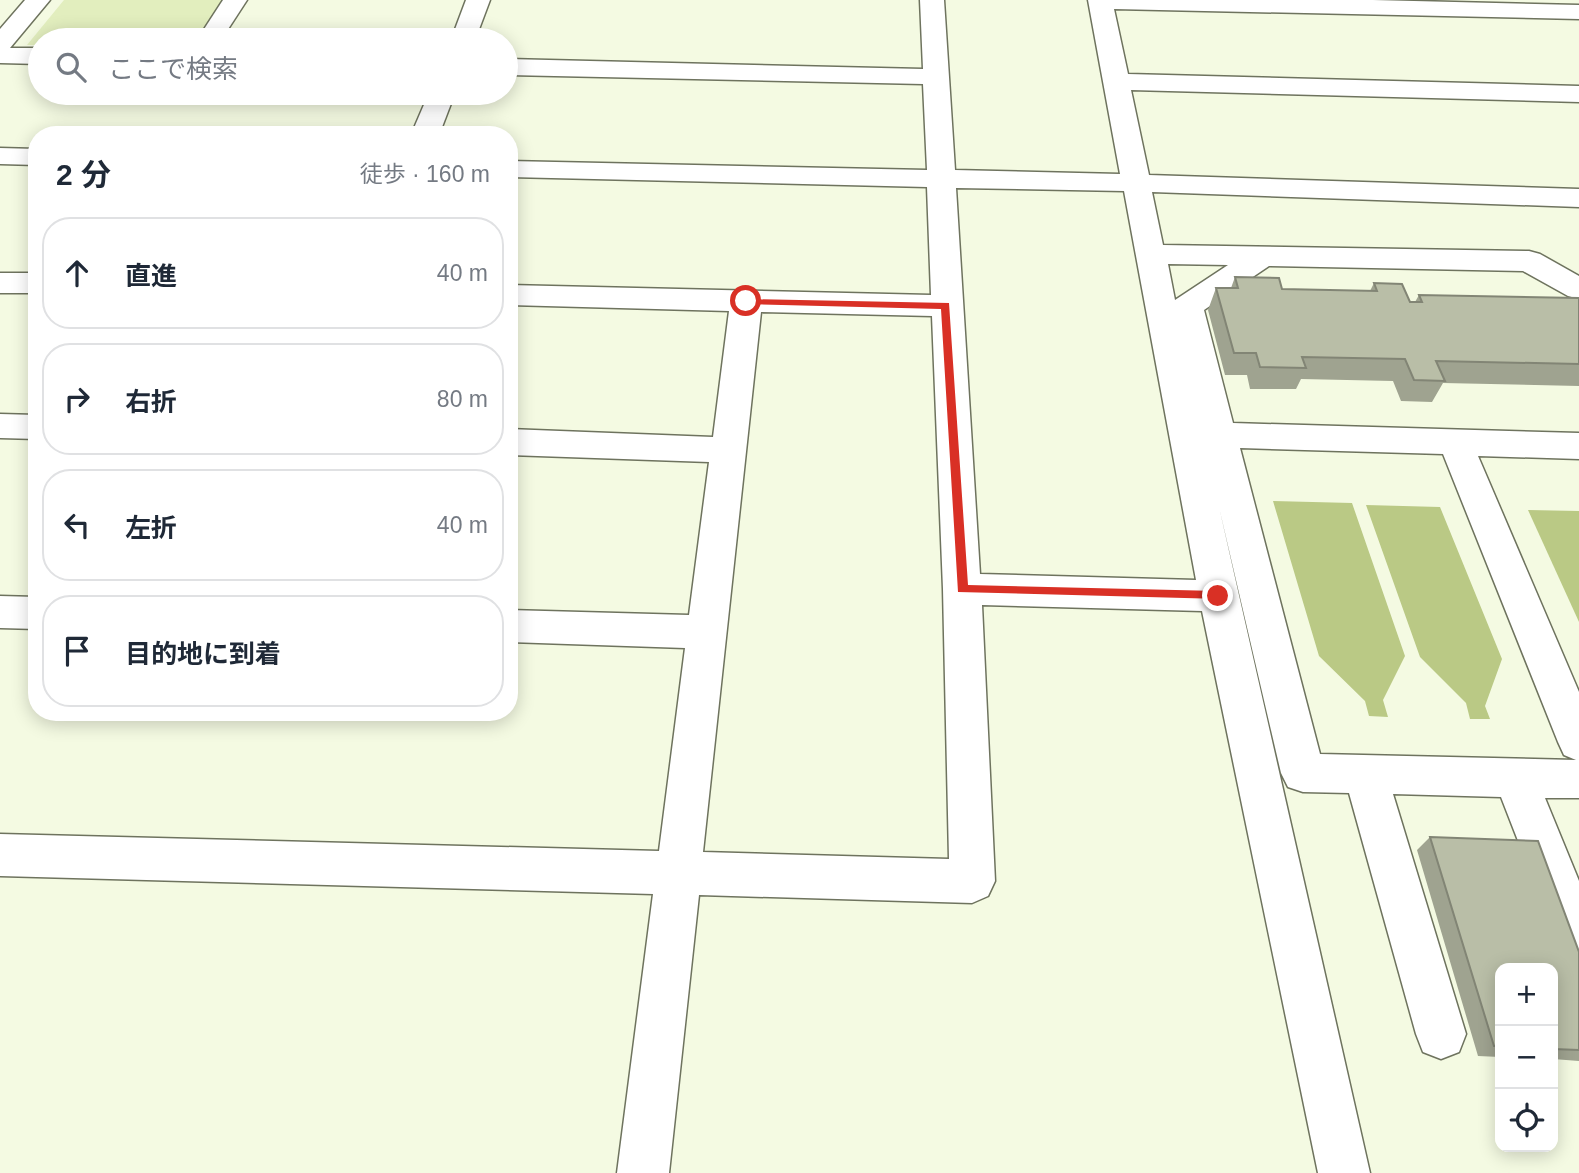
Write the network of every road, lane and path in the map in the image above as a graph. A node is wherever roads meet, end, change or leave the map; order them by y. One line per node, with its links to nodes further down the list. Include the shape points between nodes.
1 (38, 0): 9 (street)
2 (235, 0): 7 (street)
3 (478, 0): 8 (street)
4 (932, 0): 13 (street)
5 (1100, 0): 6 (street); 14 (street)
6 (1579, 12)
7 (217, 28)
8 (468, 28)
9 (0, 44)
10 (0, 55): 11 (street)
11 (28, 56)
12 (518, 67): 13 (street)
13 (936, 77): 21 (street)
14 (1117, 82): 15 (street); 22 (street)
15 (1579, 94)
16 (437, 105): 17 (street)
17 (429, 126)
18 (0, 156): 19 (street)
19 (28, 157)
20 (518, 169): 21 (street)
21 (940, 179): 22 (street); 31 (street)
22 (1135, 183): 23 (street); 24 (street)
23 (1579, 198)
24 (1149, 254): 25 (street); 40 (street)
25 (1263, 256): 28 (street, via 1529,261); 34 (street, via 1187,306)
26 (0, 282): 27 (street)
27 (28, 283)
28 (1579, 289)
29 (518, 295): 30 (street)
30 (746, 301): 31 (street); 38 (street)
31 (946, 306): 39 (street)
32 (0, 426): 33 (street)
33 (28, 427)
34 (1219, 435): 36 (street); 46 (street, via 1303,773)
35 (518, 442): 38 (street)
36 (1455, 442): 37 (street); 45 (street)
37 (1579, 446)
38 (729, 450): 44 (street)
39 (962, 589): 40 (street); 50 (street, via 972,881)
40 (1218, 596): 54 (street)
41 (0, 612): 42 (street)
42 (28, 613)
43 (518, 626): 44 (street)
44 (707, 632): 50 (street)
45 (1579, 742)
46 (1365, 774): 47 (street); 52 (street)
47 (1515, 778): 48 (street); 51 (street)
48 (1579, 779)
49 (0, 855): 50 (street)
50 (678, 875): 53 (street)
51 (1579, 937)
52 (1441, 1034)
53 (643, 1173)
54 (1343, 1173)

